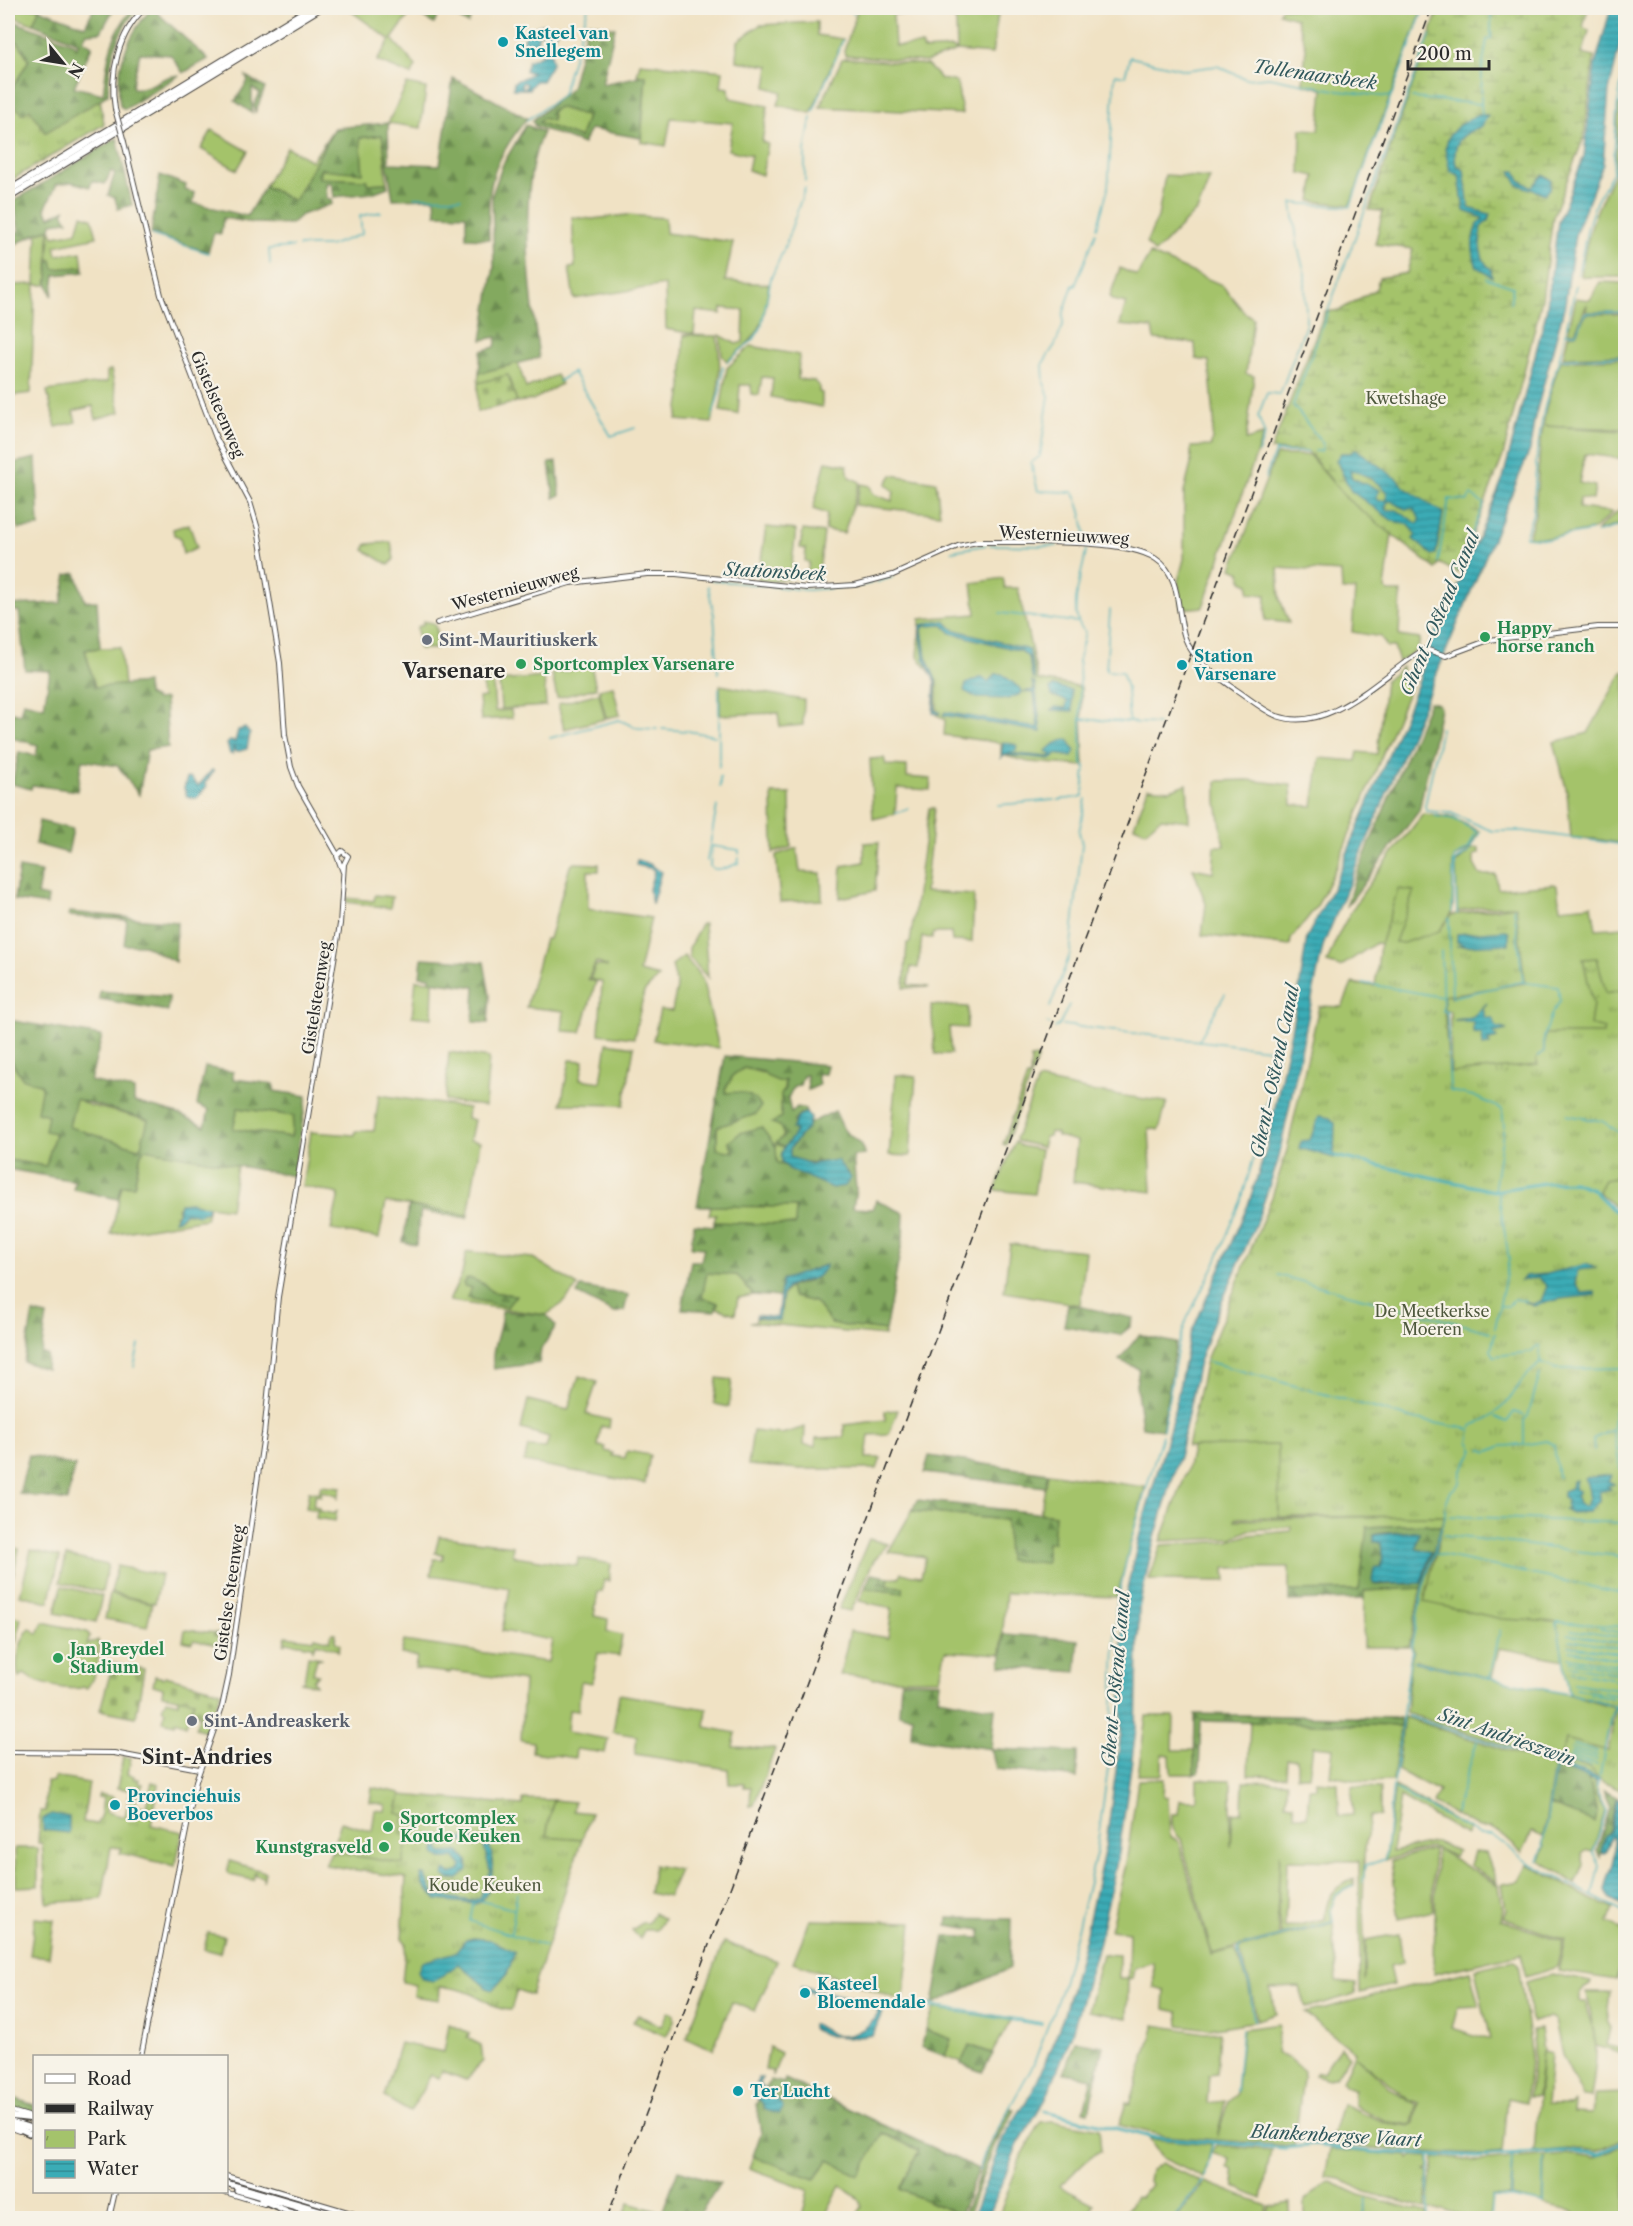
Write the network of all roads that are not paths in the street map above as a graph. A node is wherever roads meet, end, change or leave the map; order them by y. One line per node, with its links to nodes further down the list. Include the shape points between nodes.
1 (145, 8): 8 (main road, Gistelsteenweg, bridge, via 129,28 116,60 116,110 161,295 216,438 250,502 258,529 280,663 291,767 298,786)
2 (310, 8): 4 (highway)
3 (320, 8): 5 (highway)
4 (8, 191)
5 (8, 198)
6 (437, 623): 7 (main road, Westernieuwweg, via 563,585 663,573 821,588 872,582 958,546 977,542 1131,549 1162,563 1173,580 1183,633 1191,649 1218,677 1279,716 1297,720 1322,715 1363,694 1423,650 1446,656 1489,640)
7 (1626, 627)
8 (339, 853): 9 (main road); 9 (main road, via 347,854)
9 (343, 862): 10 (main road, Gistelsteenweg, via 340,924)
10 (307, 1127): 12 (main road, Gistelse Steenweg, via 278,1297 264,1434 228,1675 222,1707)
11 (8, 1752): 12 (main road, via 117,1753)
12 (199, 1769): 13 (main road, Gistelse Steenweg)
13 (141, 2055)
14 (8, 2110): 15 (main road)
15 (33, 2119)
16 (33, 2119): 17 (highway)
17 (8, 2121): 18 (highway); 19 (highway)
18 (33, 2127)
19 (32, 2134)
20 (228, 2177): 31 (main road)
21 (228, 2185): 23 (highway)
22 (228, 2185): 30 (highway)
23 (240, 2190): 26 (highway); 29 (highway)
24 (115, 2193): 27 (main road)
25 (228, 2193): 26 (main road)
26 (285, 2210): 28 (main road)
27 (109, 2218)
28 (313, 2218)
29 (333, 2218)
30 (347, 2218)
31 (368, 2218)

